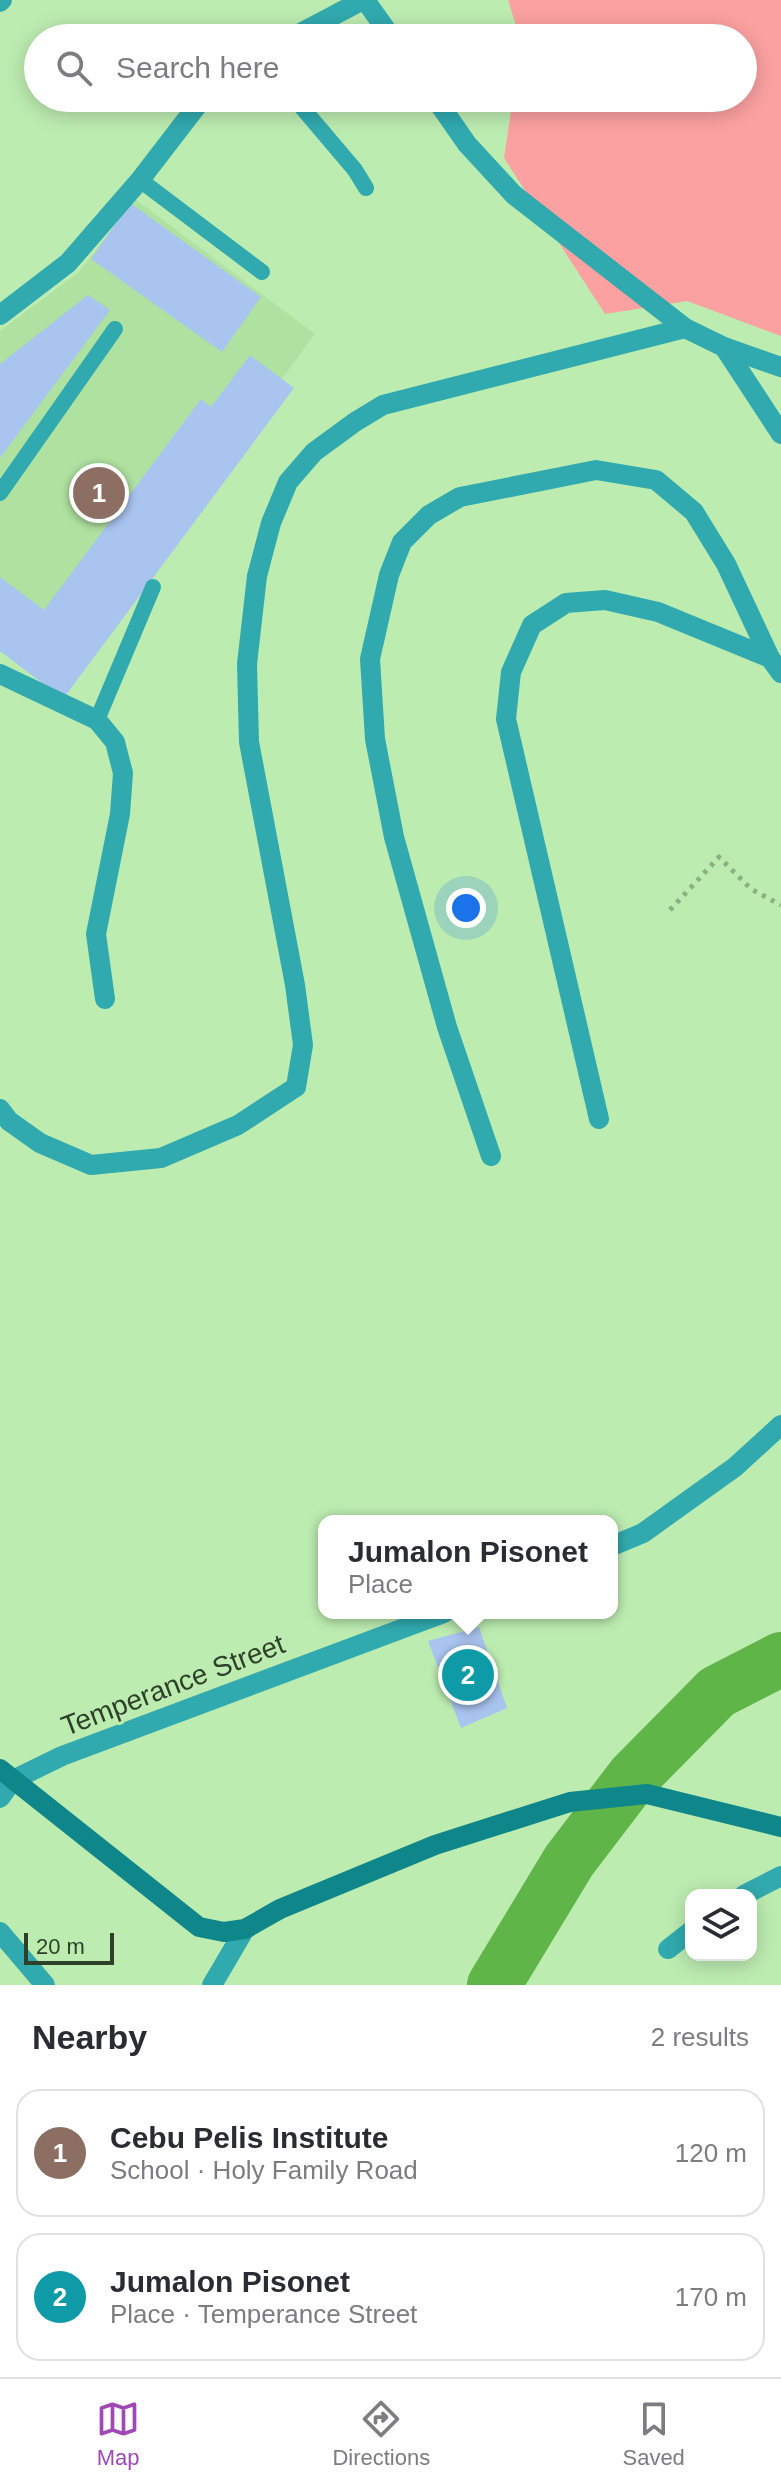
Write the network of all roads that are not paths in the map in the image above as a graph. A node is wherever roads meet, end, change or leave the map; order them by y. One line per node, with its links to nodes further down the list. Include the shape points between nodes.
1 (364, 0): 2 (street); 3 (street)
2 (318, 24)
3 (382, 24)
4 (192, 112): 7 (street)
5 (306, 112): 8 (lane)
6 (445, 112): 11 (street, via 514,195)
7 (140, 180): 9 (lane); 10 (street, via 68,263)
8 (366, 188)
9 (262, 272)
10 (0, 315)
11 (685, 328): 13 (street); 22 (street, via 383,405 314,452 288,482 257,576 247,664 249,742 303,1045 296,1087 238,1125 161,1158 91,1165 40,1143)
12 (115, 329): 16 (lane)
13 (724, 347): 14 (street); 15 (street)
14 (781, 367)
15 (781, 434)
16 (0, 493)
17 (153, 587): 20 (lane)
18 (776, 666): 23 (street, via 658,612 605,600 566,603 532,625 511,672 506,719); 24 (street, via 694,512 656,480 596,470 460,497 429,515 402,542 370,659 375,739 398,852 447,1027)
19 (0, 674): 20 (street)
20 (97, 720): 21 (street, via 115,742 123,773 96,934)
21 (105, 999)
22 (0, 1109)
23 (599, 1119)
24 (491, 1156)
25 (781, 1425): 26 (street, via 735,1467 643,1533)
26 (618, 1543)
27 (428, 1619): 28 (street, Temperance Street)
28 (6, 1775): 29 (street); 33 (street, via 199,1927)
29 (0, 1798)
30 (781, 1827): 33 (street, via 647,1794 570,1802 435,1845 280,1909)
31 (781, 1876): 32 (street)
32 (756, 1889)
33 (245, 1929): 38 (street)
34 (0, 1932): 37 (street)
35 (685, 1936): 36 (street)
36 (668, 1949)
37 (33, 1980)
38 (212, 1985)

